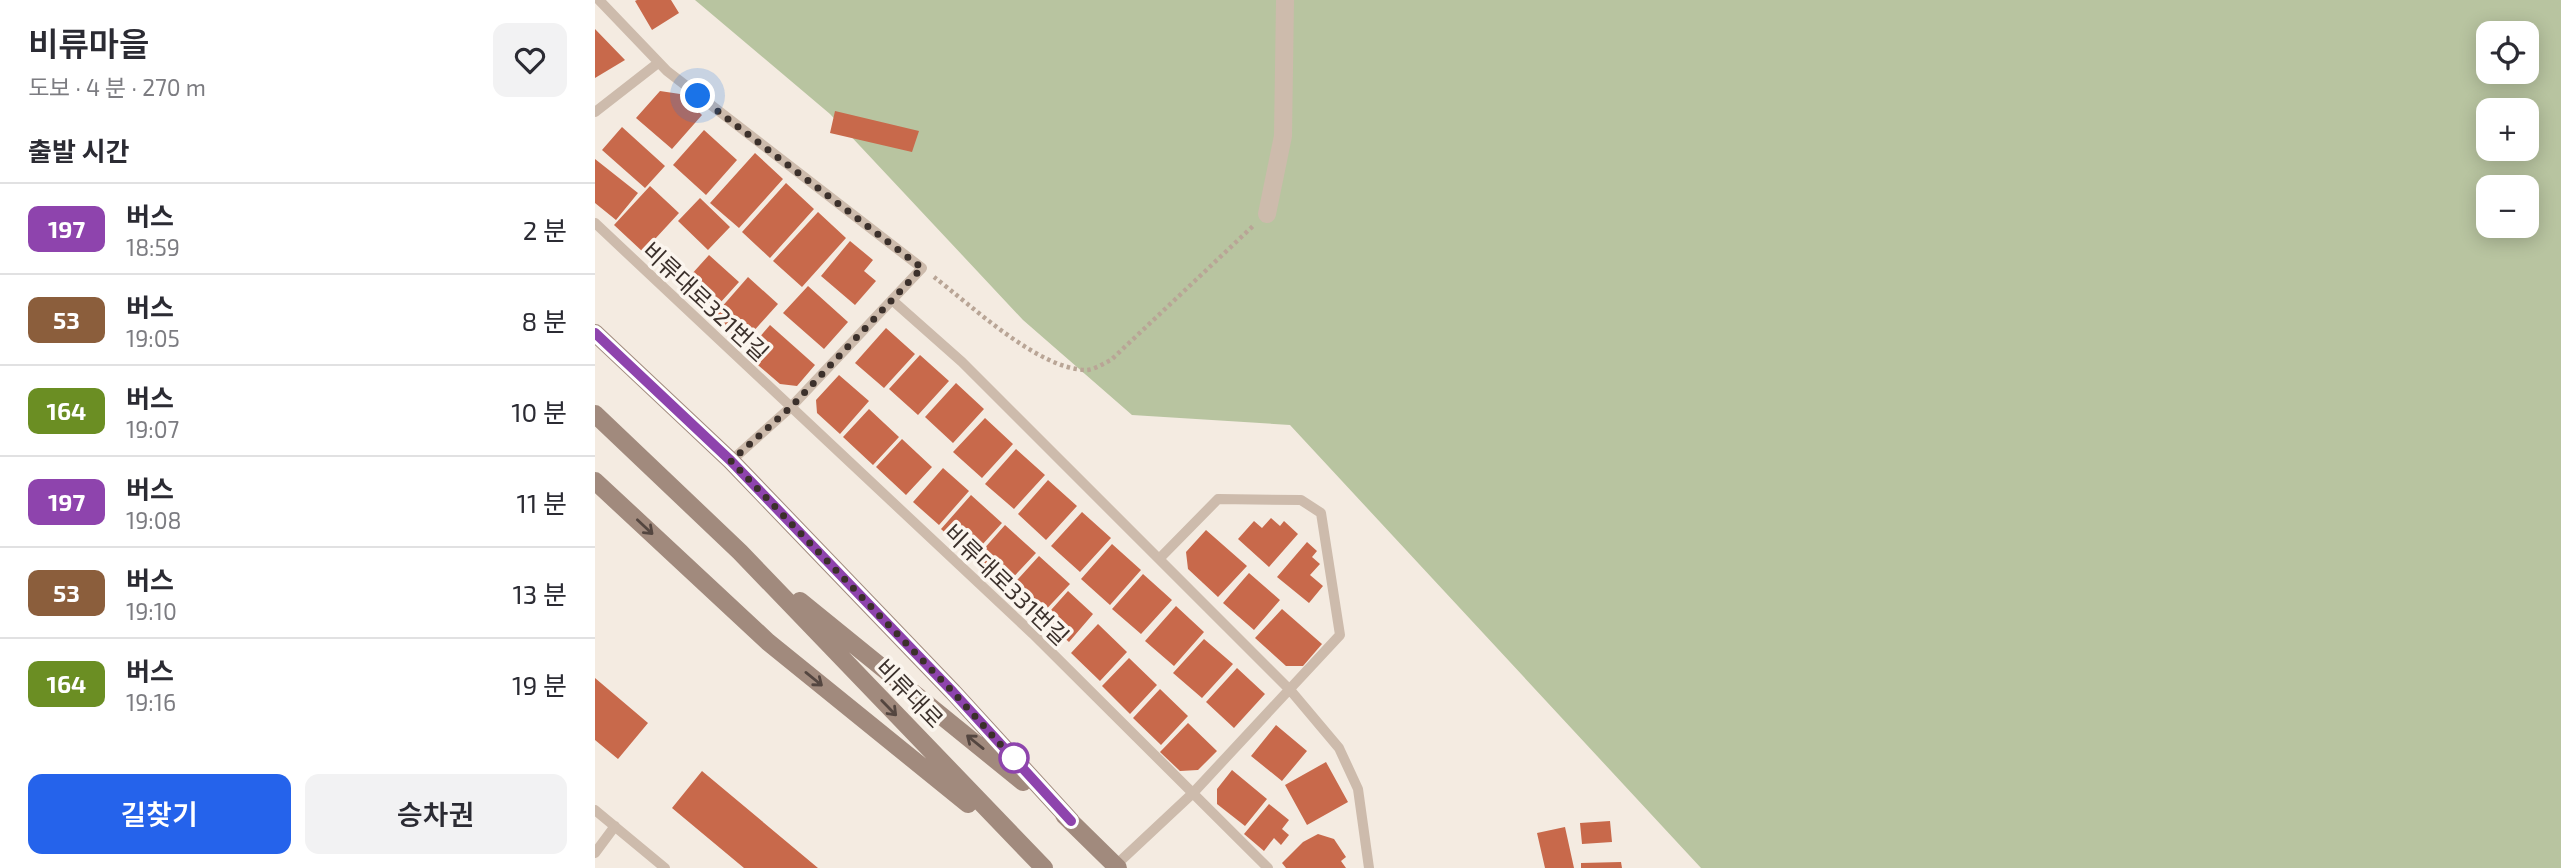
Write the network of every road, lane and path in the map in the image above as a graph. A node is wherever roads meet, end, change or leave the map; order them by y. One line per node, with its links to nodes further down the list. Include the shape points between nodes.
1 (599, 0): 3 (lane)
2 (1285, 0): 5 (street, via 1283,136)
3 (659, 63): 4 (lane); 7 (lane)
4 (595, 112)
5 (1267, 214): 7 (path, via 1111,359 1089,371 1035,355)
6 (595, 223): 10 (lane, 비류대로321번길)
7 (922, 268): 8 (lane)
8 (892, 300): 10 (lane); 15 (lane, via 963,362)
9 (595, 333): 12 (main road)
10 (791, 407): 12 (lane); 17 (lane, 비류대로331번길, via 1033,634)
11 (595, 414): 14 (main road, 비류대로)
12 (731, 461): 19 (main road)
13 (595, 481): 21 (main road, one-way to 21, via 768,642)
14 (740, 552): 19 (main road, 비류대로, one-way to 14); 21 (main road, 비류대로, one-way to 21)
15 (1159, 559): 16 (lane); 16 (lane, via 1217,499 1301,500 1321,513 1340,635)
16 (1290, 691): 17 (lane); 27 (lane, via 1339,748 1358,789)
17 (1193, 793): 23 (lane); 26 (lane, 비류대로331번길)
18 (595, 810): 20 (lane)
19 (1071, 821): 23 (main road, 비류대로)
20 (614, 826): 22 (lane); 24 (lane)
21 (1026, 851): 25 (main road, 비류대로)
22 (595, 853)
23 (1117, 867)
24 (665, 868)
25 (1044, 868)
26 (1268, 868)
27 (1369, 868)

